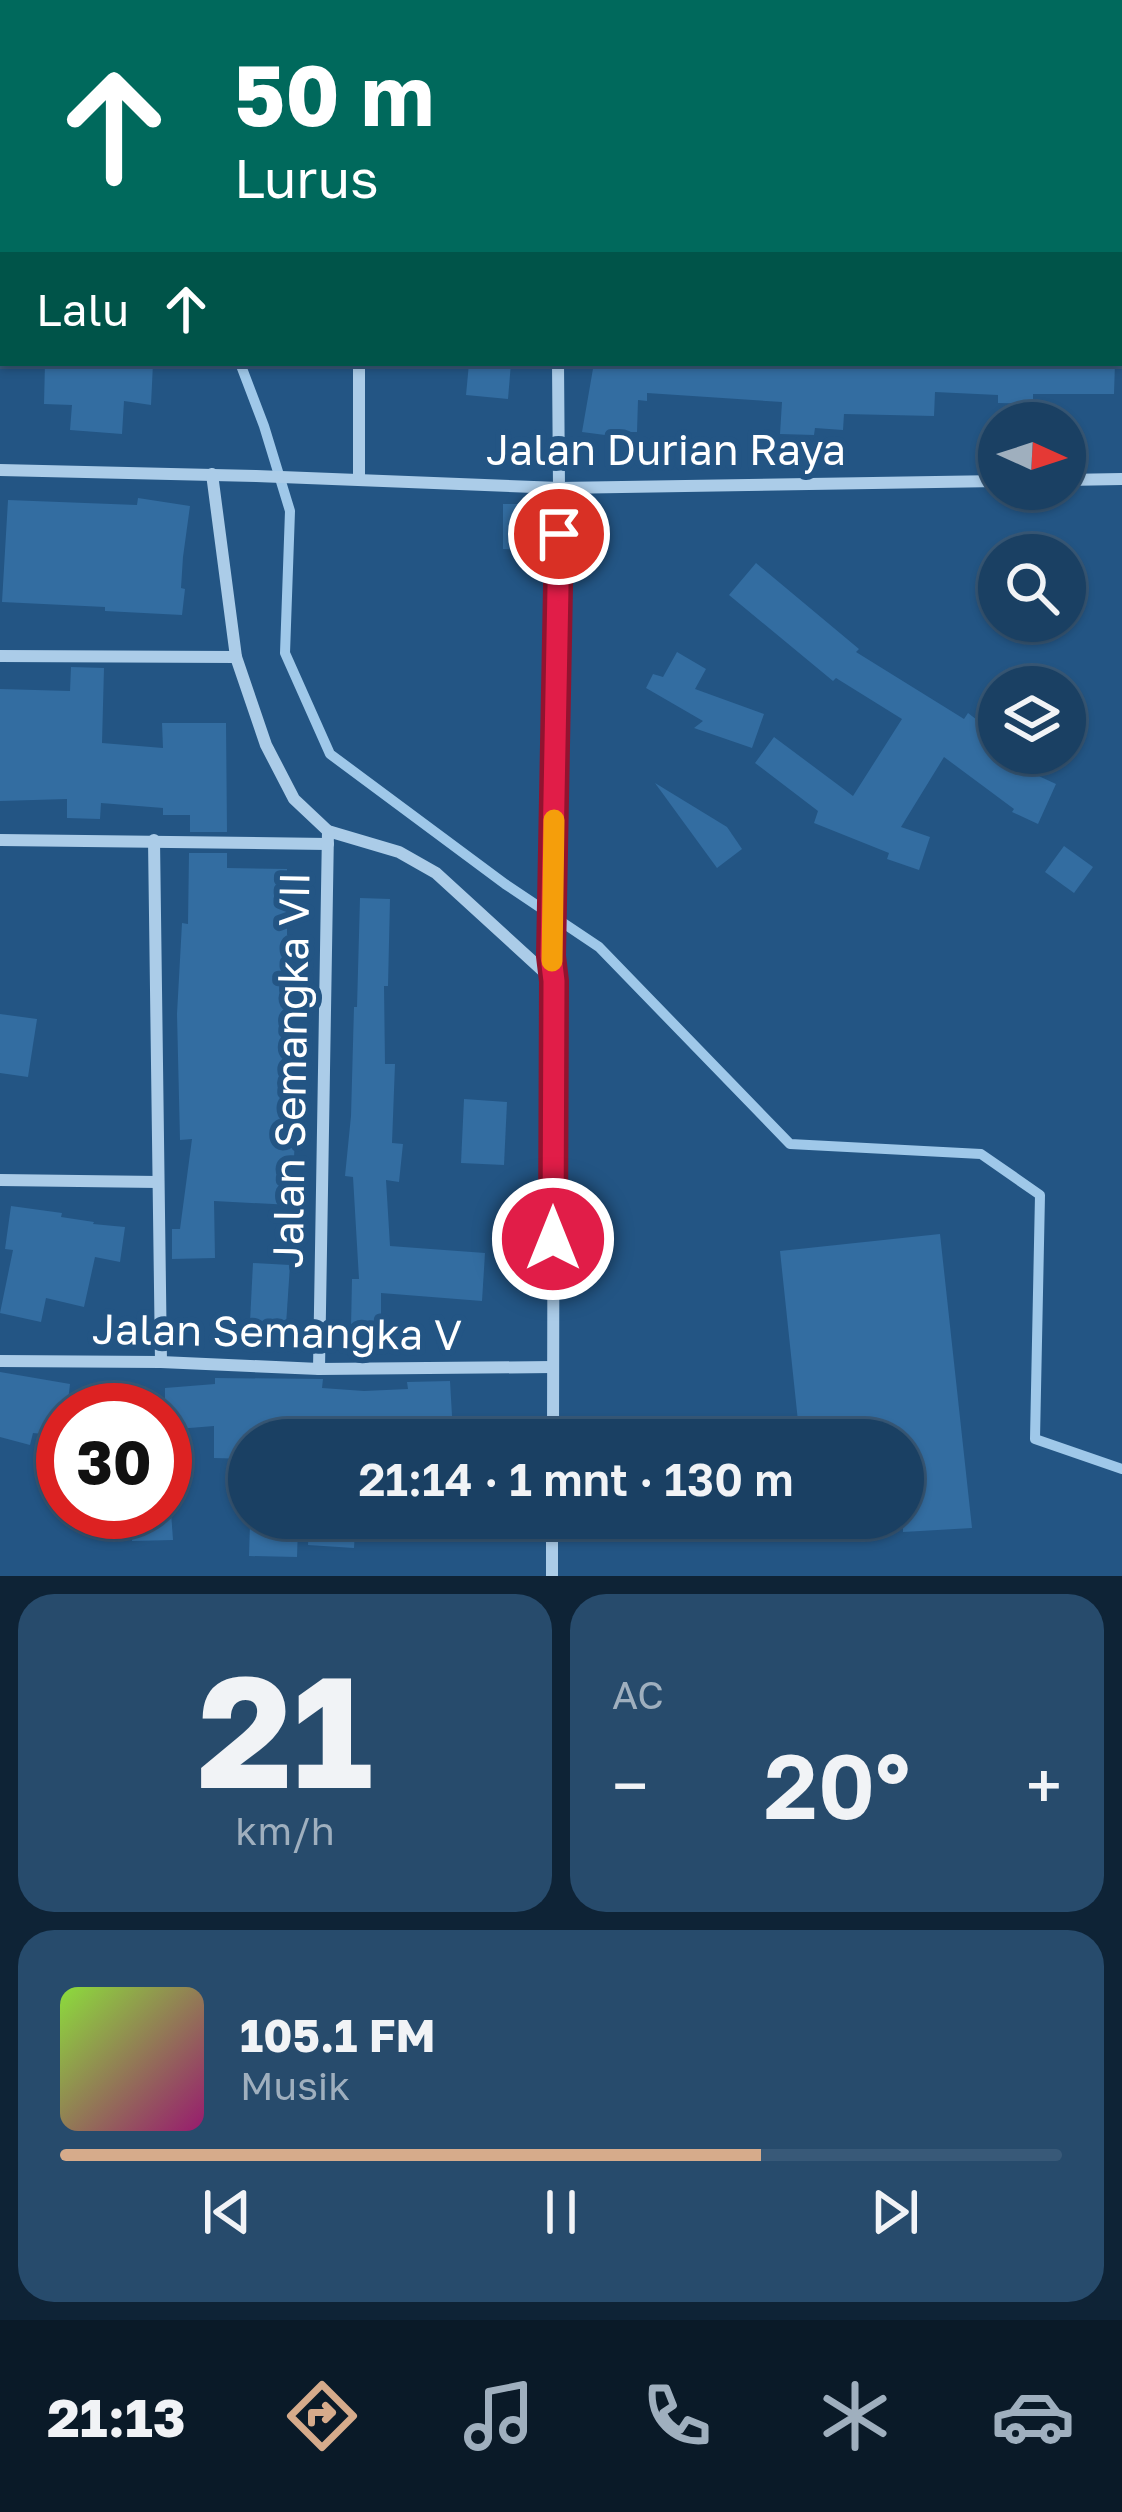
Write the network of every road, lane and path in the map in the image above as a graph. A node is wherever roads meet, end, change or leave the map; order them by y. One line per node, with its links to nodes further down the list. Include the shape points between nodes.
1 (359, 366): 5 (street)
2 (558, 366): 9 (street)
3 (0, 470): 4 (street, Jalan Durian Raya)
4 (212, 474): 5 (street, Jalan Durian Raya); 11 (street)
5 (359, 479): 9 (street, Jalan Durian Raya)
6 (1122, 479): 7 (street)
7 (1086, 480)
8 (978, 481): 9 (street, Jalan Durian Raya)
9 (560, 488): 15 (street)
10 (0, 656): 11 (street)
11 (236, 657): 12 (street, via 278,773)
12 (328, 837): 14 (street); 15 (street, via 399,852 436,874); 21 (street, Jalan Semangka VII)
13 (0, 841): 14 (street)
14 (154, 841): 17 (street)
15 (554, 981): 20 (street)
16 (0, 1180): 17 (street)
17 (158, 1182): 19 (street)
18 (0, 1361): 19 (street, Jalan Semangka V)
19 (161, 1362): 21 (street, Jalan Semangka V)
20 (553, 1367): 21 (street, Jalan Semangka V); 22 (street)
21 (320, 1369)
22 (553, 1419)
23 (552, 1539): 24 (street)
24 (552, 1576)

